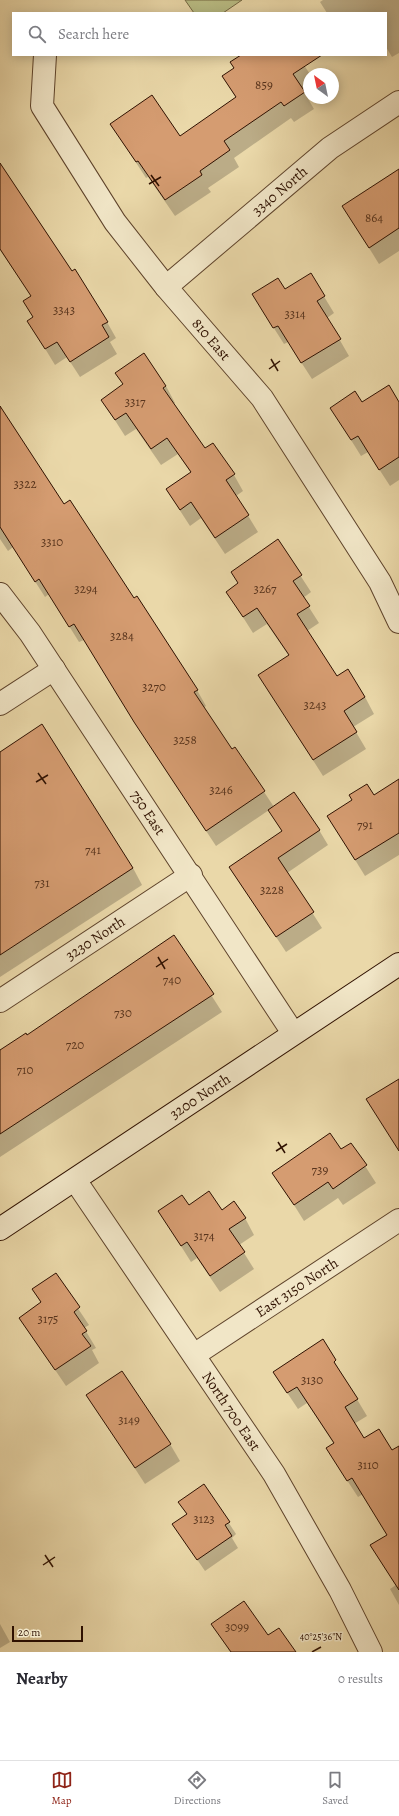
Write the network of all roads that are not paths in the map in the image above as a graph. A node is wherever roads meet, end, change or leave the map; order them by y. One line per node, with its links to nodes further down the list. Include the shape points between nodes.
1 (45, 56): 3 (street, 810 East, via 42,106 115,222)
2 (399, 102): 3 (street, 3340 North, via 330,148)
3 (166, 287): 5 (street, 810 East, via 262,398 380,582)
4 (0, 594): 6 (street, 750 East)
5 (399, 622)
6 (54, 669): 7 (street); 8 (street, 750 East)
7 (0, 704)
8 (191, 875): 10 (street, 3230 North); 11 (street, 750 East)
9 (399, 964): 11 (street, 3200 North)
10 (0, 1001)
11 (293, 1033): 12 (street, 3200 North)
12 (75, 1180): 14 (street, 3200 North); 15 (street, North 700 East)
13 (399, 1220): 15 (street, East 3150 North)
14 (0, 1229)
15 (194, 1355): 16 (street, North 700 East, via 274,1474 340,1590)
16 (371, 1652)

